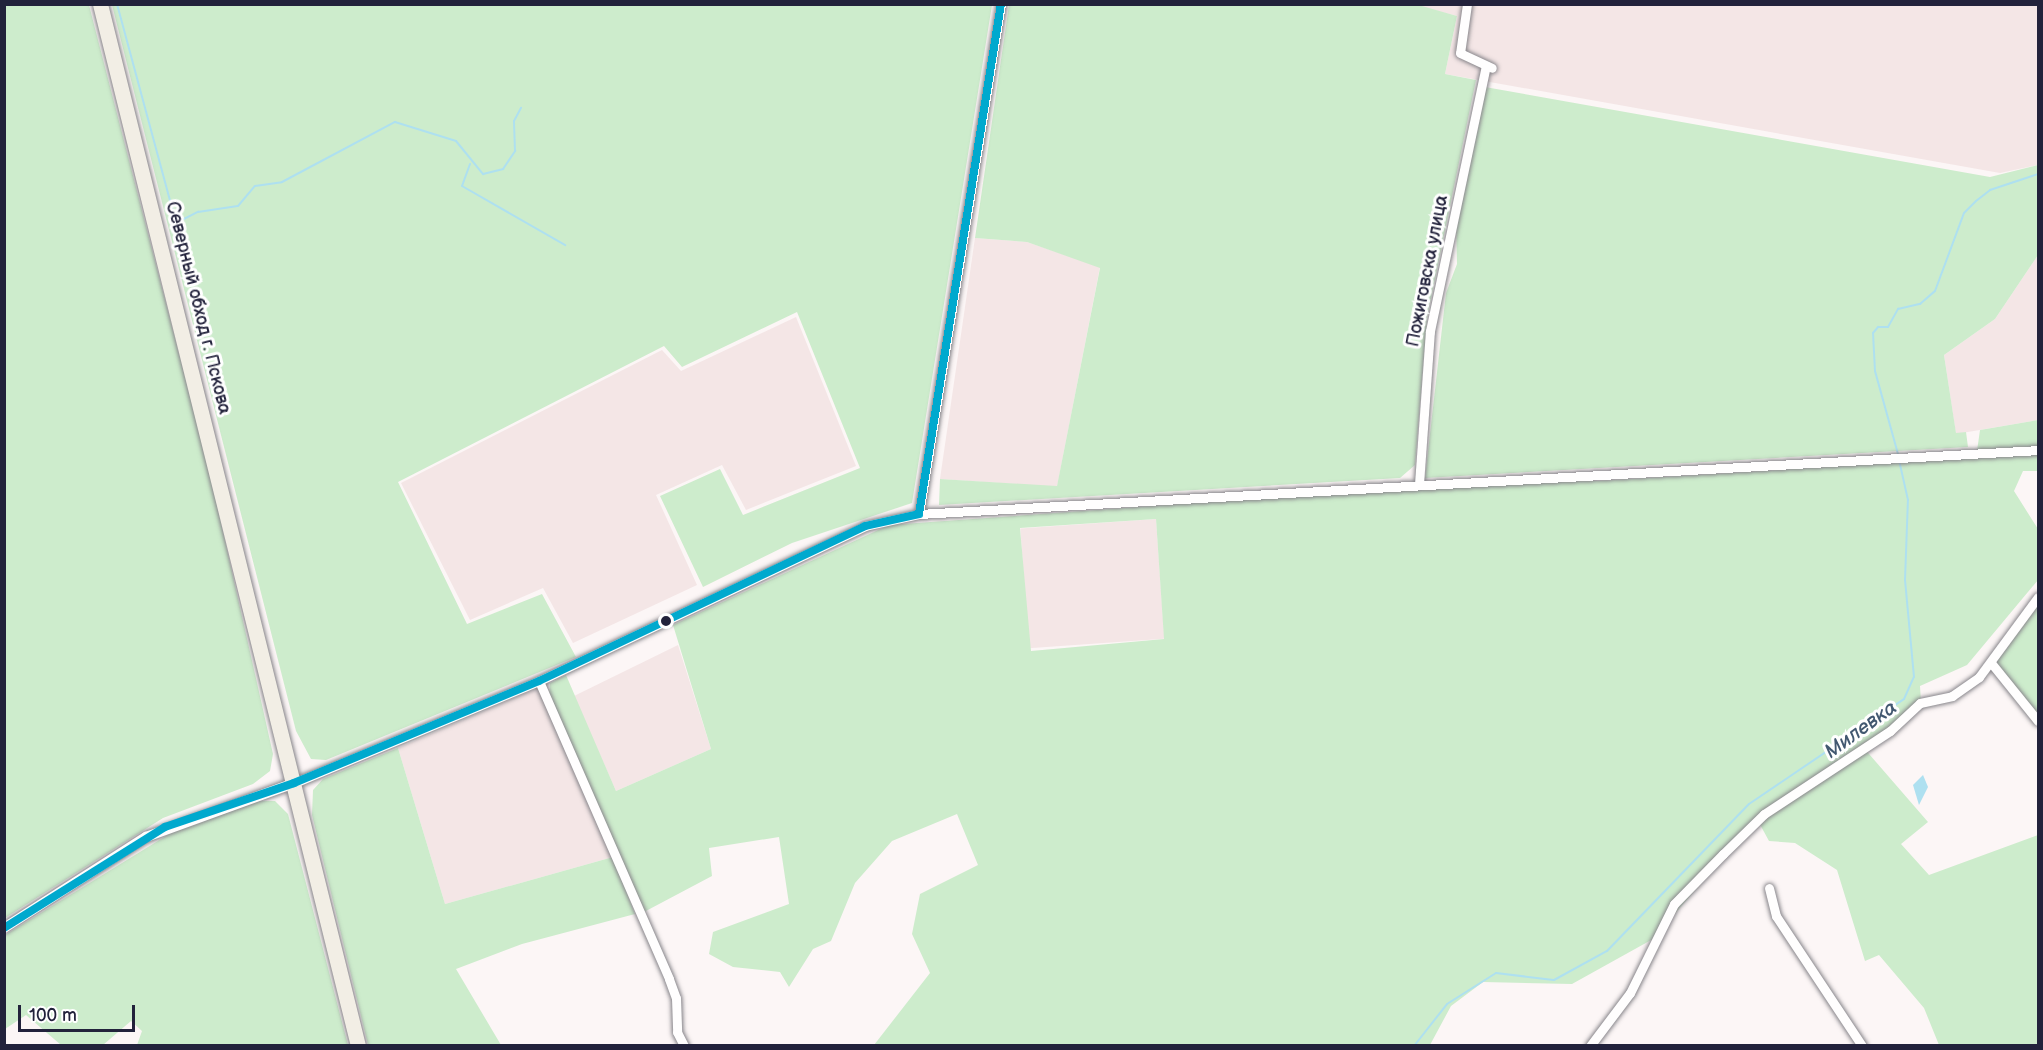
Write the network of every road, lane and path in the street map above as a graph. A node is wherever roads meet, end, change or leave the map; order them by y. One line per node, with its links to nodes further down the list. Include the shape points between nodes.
1 (100, 4): 11 (highway, Северный обход г. Пскова)
2 (1001, 4): 6 (street)
3 (1467, 4): 5 (street, Пожиговска улица, via 1460,53 1489,67 1430,331)
4 (2038, 450): 5 (street)
5 (1419, 484): 6 (street)
6 (919, 514): 9 (street, via 865,526)
7 (2038, 597): 8 (street)
8 (1992, 664): 10 (street); 16 (street, via 1952,696 1920,704 1890,731 1764,814 1674,904 1630,993)
9 (539, 681): 11 (street); 15 (street, via 669,979 676,998 677,1032)
10 (2038, 721)
11 (294, 783): 13 (street, via 146,837); 14 (highway, Северный обход г. Пскова)
12 (1769, 888): 17 (street, via 1776,916)
13 (4, 928)
14 (357, 1046)
15 (684, 1046)
16 (1590, 1046)
17 (1862, 1046)

